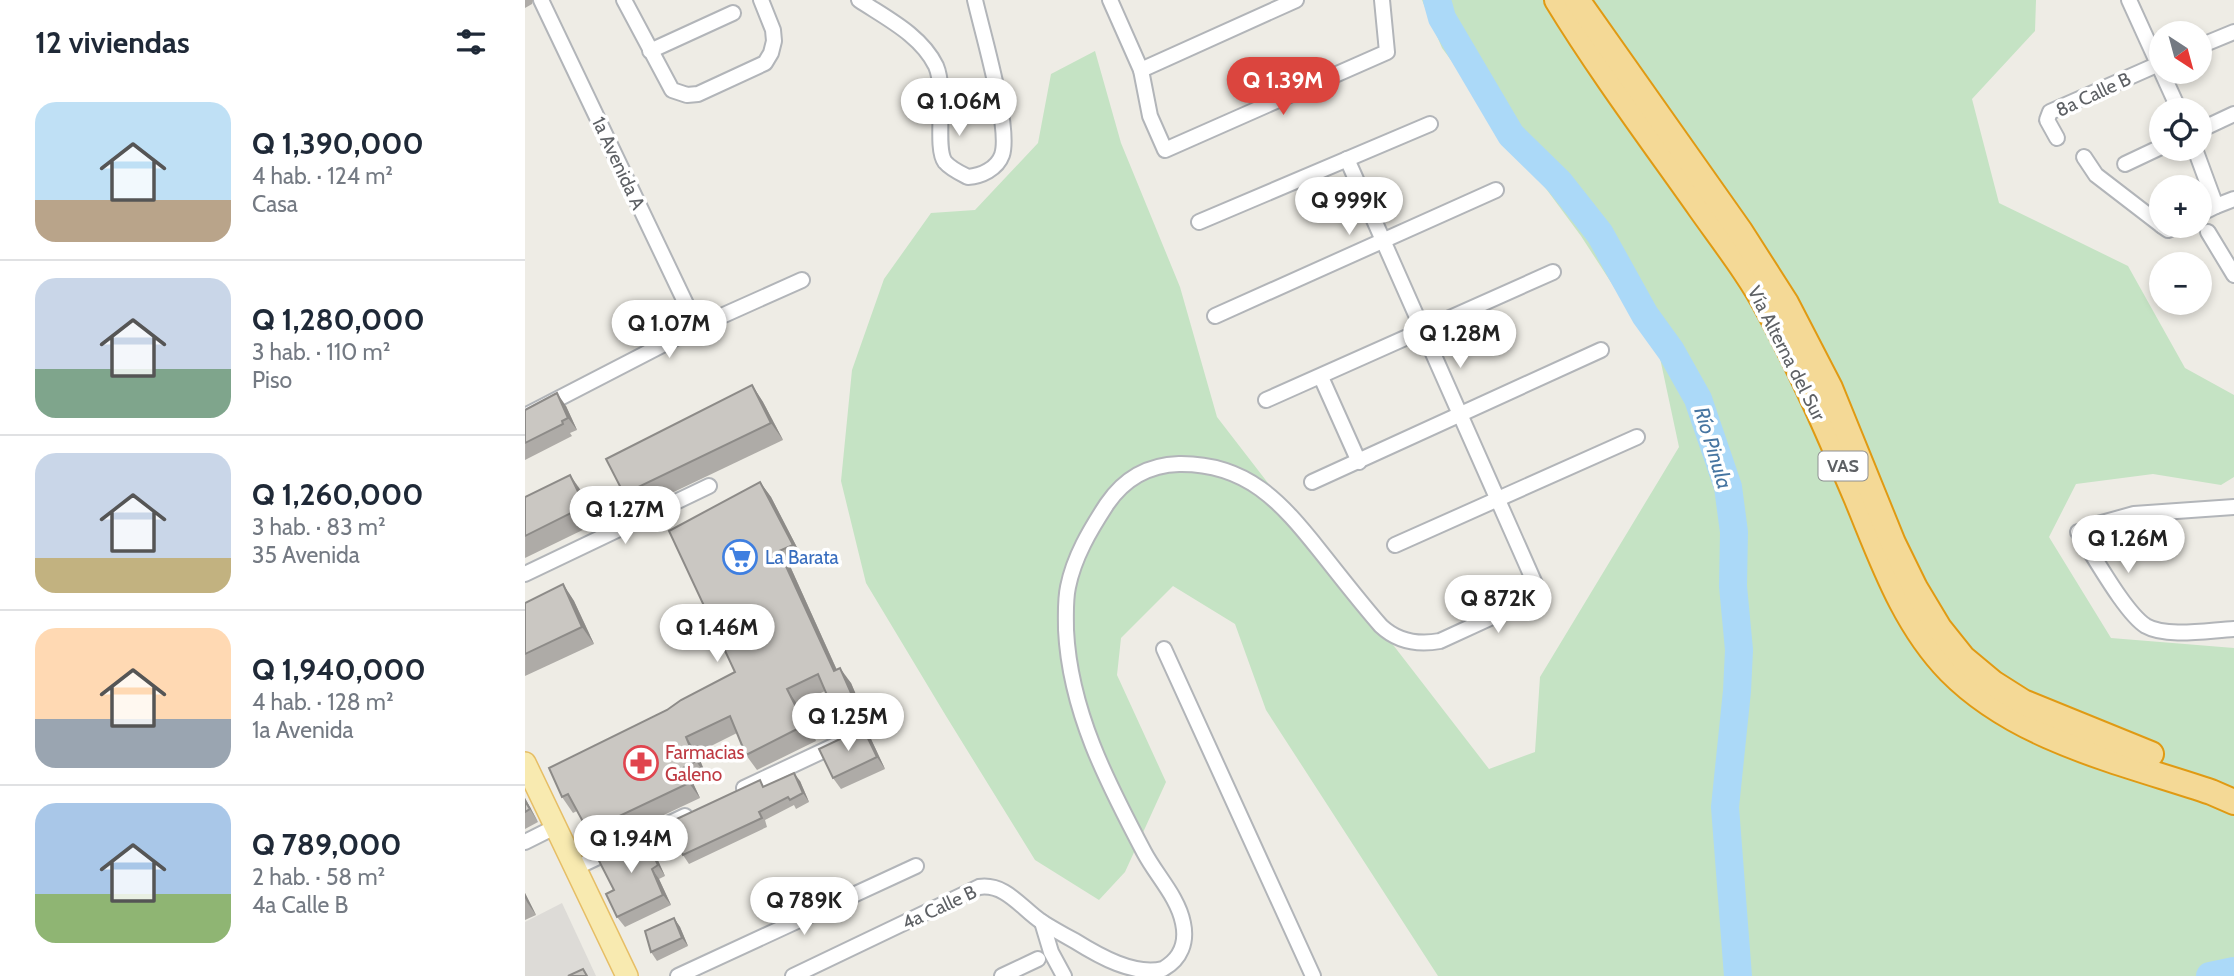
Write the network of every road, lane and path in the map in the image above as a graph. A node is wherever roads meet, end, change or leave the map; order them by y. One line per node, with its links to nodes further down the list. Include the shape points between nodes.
1 (541, 0): 40 (street, 1a Avenida A)
2 (624, 0): 16 (street)
3 (761, 0): 16 (street, via 774,41 765,63 753,69 687,95 672,90)
4 (859, 0): 5 (street, via 907,31 925,49 941,85 941,151 945,162 968,177 988,171 1003,153 997,91)
5 (975, 0)
6 (1110, 0): 18 (street)
7 (1296, 0): 18 (street)
8 (1382, 0): 18 (street, via 1387,52 1165,150 1150,116)
9 (1557, 0): 63 (highway, Vía Alterna del Sur / VAS, via 1769,310 1813,397 1898,596 1924,640 1950,671 2014,719 2056,739)
10 (1577, 0): 61 (highway, Vía Alterna del Sur / VAS, via 1786,303 1830,388 1915,588 1962,658 2023,702)
11 (2130, 0): 15 (street)
12 (733, 13): 16 (street)
13 (2234, 32): 14 (street)
14 (2212, 41)
15 (2149, 42)
16 (650, 51)
17 (2149, 68): 22 (street, 8a Calle B, via 2050,112 2047,120)
18 (1141, 70)
19 (2234, 114): 21 (street)
20 (1430, 124): 25 (street)
21 (2212, 124)
22 (2057, 138)
23 (2149, 153): 27 (street)
24 (2084, 157): 32 (street, via 2096,175)
25 (1347, 159): 33 (street); 35 (street)
26 (2199, 161): 30 (street)
27 (2125, 164)
28 (1496, 190): 35 (street)
29 (2234, 198): 30 (street)
30 (2216, 206): 31 (street)
31 (2212, 208)
32 (2149, 215)
33 (1199, 222)
34 (2212, 238): 37 (street)
35 (1384, 241): 39 (street); 41 (street)
36 (1553, 272): 41 (street)
37 (2234, 275)
38 (802, 280): 40 (street)
39 (1215, 316)
40 (697, 327): 46 (street)
41 (1424, 330): 43 (street); 45 (street)
42 (1601, 350): 45 (street)
43 (1321, 377): 44 (street); 48 (street)
44 (1266, 400)
45 (1461, 414): 48 (street); 51 (street)
46 (525, 416)
47 (1637, 436): 51 (street)
48 (1359, 462): 49 (street)
49 (1312, 482)
50 (709, 486): 56 (street)
51 (1499, 498): 55 (street); 69 (street, 4a Calle B, via 1540,595 1428,644 1396,638 1381,626 1291,515 1254,483 1212,467 1169,464 1123,485 1090,531 1071,574 1065,610 1070,670 1089,737 1137,838 1179,909 1184,939 1174,961 1146,974 1114,964)
52 (2234, 507): 53 (street, via 2134,514)
53 (2098, 524)
54 (2078, 532): 57 (street, via 2146,626 2169,632)
55 (1395, 545)
56 (525, 574)
57 (2234, 629)
58 (1164, 649): 76 (street)
59 (876, 726): 62 (street)
60 (525, 763): 65 (main road)
61 (2234, 784)
62 (726, 797)
63 (2234, 803)
64 (701, 809): 68 (street)
65 (555, 827): 66 (street); 68 (main road)
66 (525, 842)
67 (916, 866): 72 (street)
68 (575, 868): 71 (main road)
69 (1042, 922): 73 (street, 4a Calle B, via 995,887 979,887); 75 (street)
70 (1038, 959): 74 (street)
71 (627, 976)
72 (678, 976)
73 (793, 976)
74 (1002, 976)
75 (1065, 976)
76 (1313, 976)

